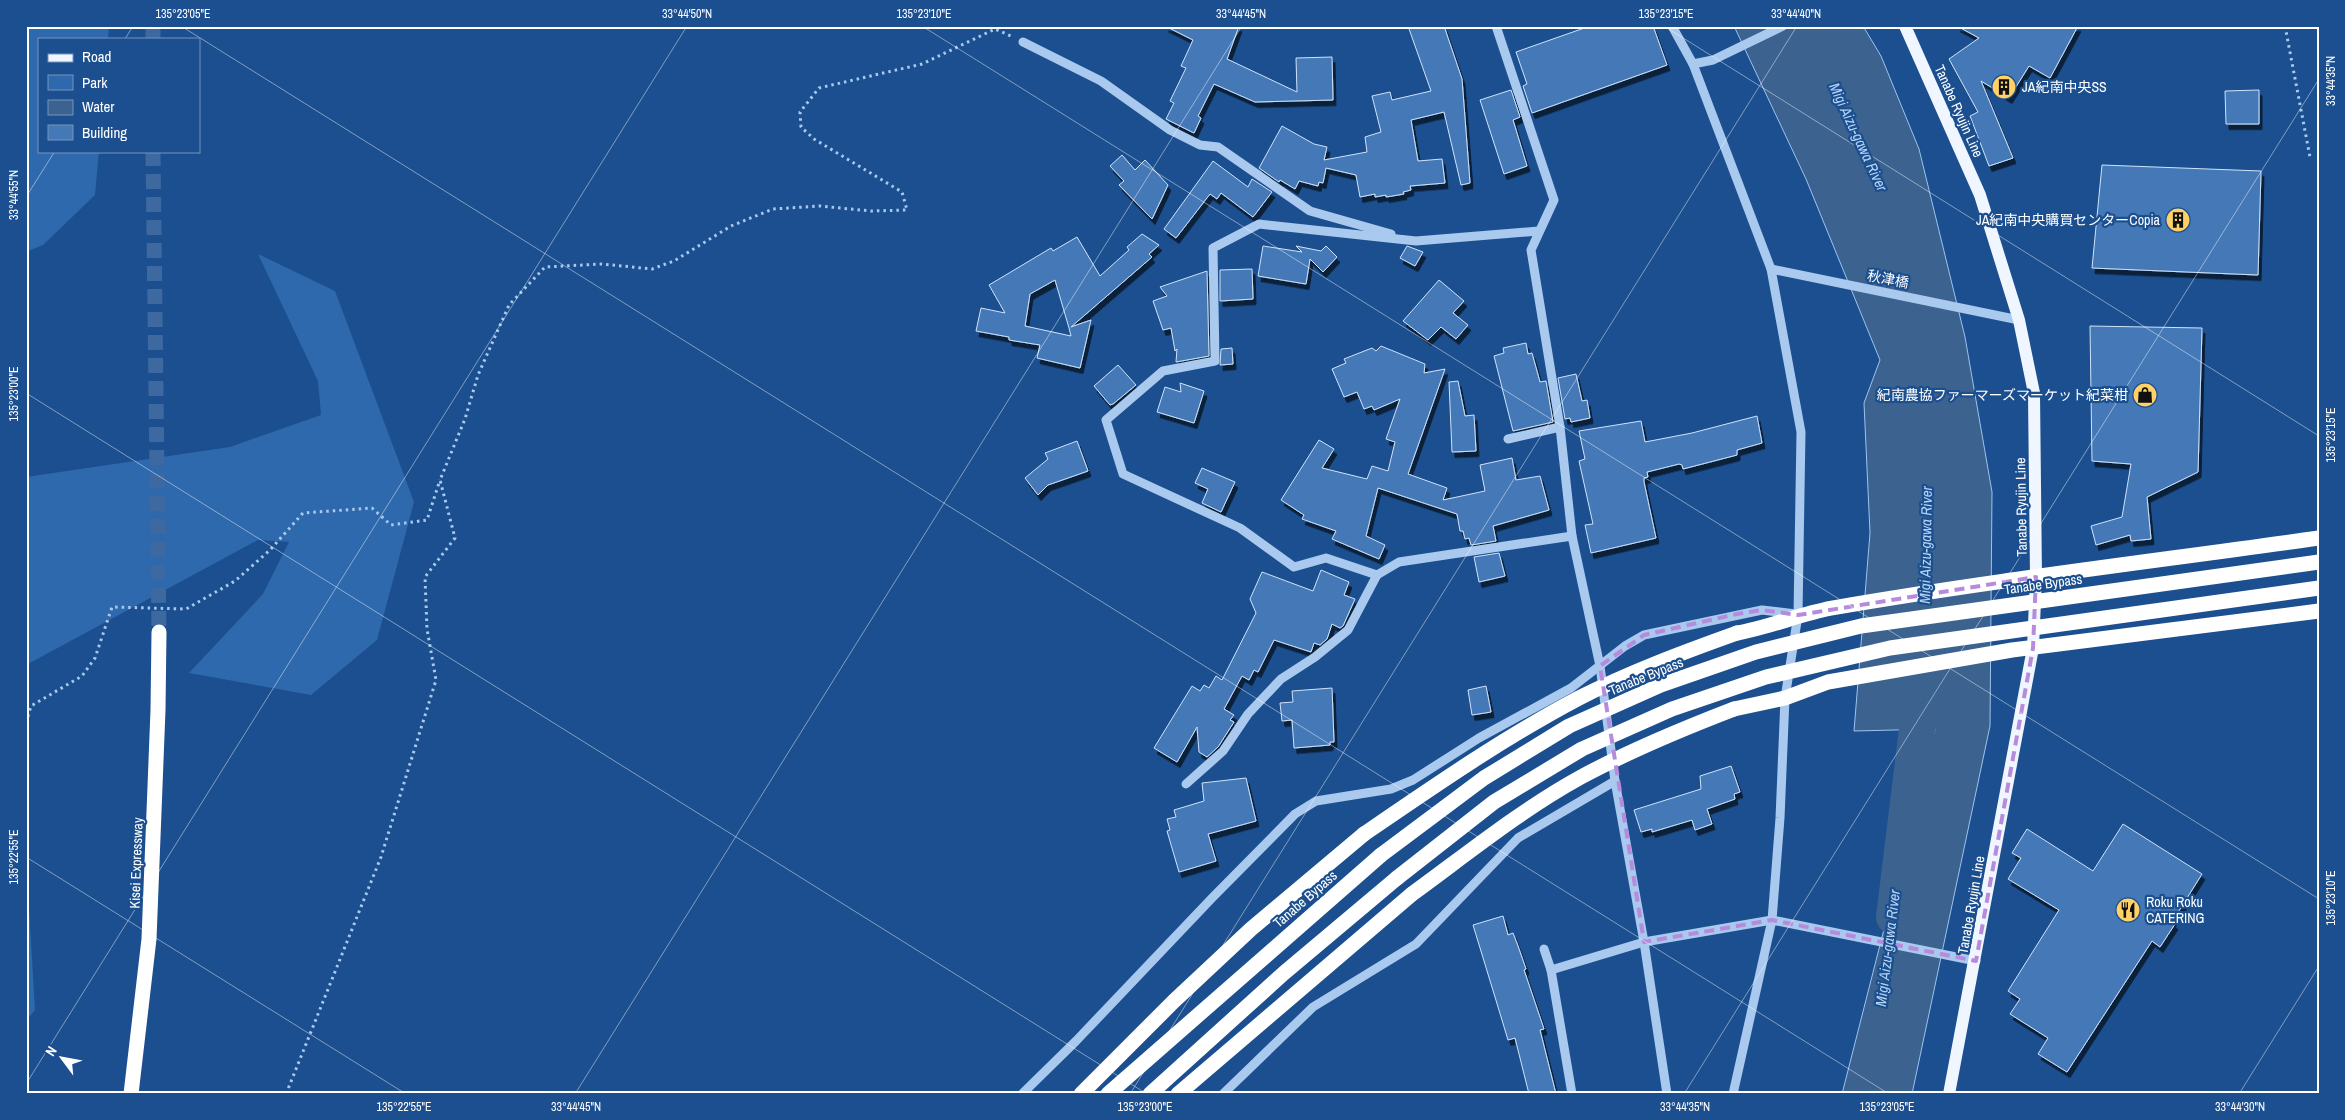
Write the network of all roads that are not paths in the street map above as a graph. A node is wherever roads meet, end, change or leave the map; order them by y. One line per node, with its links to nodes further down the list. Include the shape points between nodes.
1 (1496, 26): 7 (street, via 1554,200)
2 (1672, 26): 6 (street)
3 (1783, 26): 6 (street, via 1713,60)
4 (1905, 26): 10 (main road, Tanabe Ryujin Line, via 1980,195)
5 (1023, 42): 8 (street, via 1101,81 1170,130 1200,145 1218,147 1310,211)
6 (1693, 64): 9 (street)
7 (1539, 232): 8 (street); 11 (street, via 1531,250)
8 (1416, 241): 16 (street, via 1259,224 1213,248 1215,361 1163,371 1106,420 1123,474 1240,528 1294,567 1326,558)
9 (1772, 269): 10 (street, 秋津橋); 20 (street, via 1801,432)
10 (2019, 320): 17 (main road, Tanabe Ryujin Line, via 2034,393)
11 (1560, 426): 12 (street); 13 (street)
12 (1508, 439)
13 (1572, 536): 16 (street, via 1399,562); 23 (street)
14 (2319, 538): 17 (highway)
15 (2319, 562): 35 (highway, Tanabe Bypass, bridge, via 1861,626 1756,652 1661,685 1569,726 1484,778 1381,855)
16 (1377, 575): 26 (street, via 1348,630 1281,679 1248,714 1223,751)
17 (2036, 577): 20 (highway); 22 (main road, Tanabe Ryujin Line)
18 (2319, 588): 36 (highway, bridge, via 1890,648 1766,677 1672,709 1582,749 1494,802 1284,973)
19 (2319, 611): 22 (highway)
20 (1798, 615): 23 (street, via 1762,610 1644,635); 24 (street); 34 (highway, bridge, via 1678,654 1580,698 1474,760 1364,834 1251,929)
21 (159, 632): 32 (highway, Kisei Expressway, via 149,939)
22 (2033, 648): 24 (highway, via 1828,682); 30 (main road, Tanabe Ryujin Line)
23 (1600, 666): 25 (street); 33 (street, via 1571,688 1479,738 1413,780 1391,789 1316,801 1295,814)
24 (1785, 698): 27 (street); 37 (highway, bridge, via 1734,709 1657,739 1580,778 1498,830 1412,894)
25 (1615, 781): 28 (street); 38 (street, via 1518,838 1416,944 1313,1007)
26 (1186, 784)
27 (1772, 920): 28 (street); 30 (street); 41 (street)
28 (1644, 942): 31 (street); 40 (street)
29 (1544, 949): 31 (street)
30 (1976, 961): 42 (main road, Tanabe Ryujin Line)
31 (1551, 970): 39 (street)
32 (131, 1094)
33 (1022, 1094)
34 (1081, 1094)
35 (1108, 1094)
36 (1150, 1094)
37 (1178, 1094)
38 (1223, 1094)
39 (1572, 1094)
40 (1667, 1094)
41 (1732, 1094)
42 (1949, 1094)

